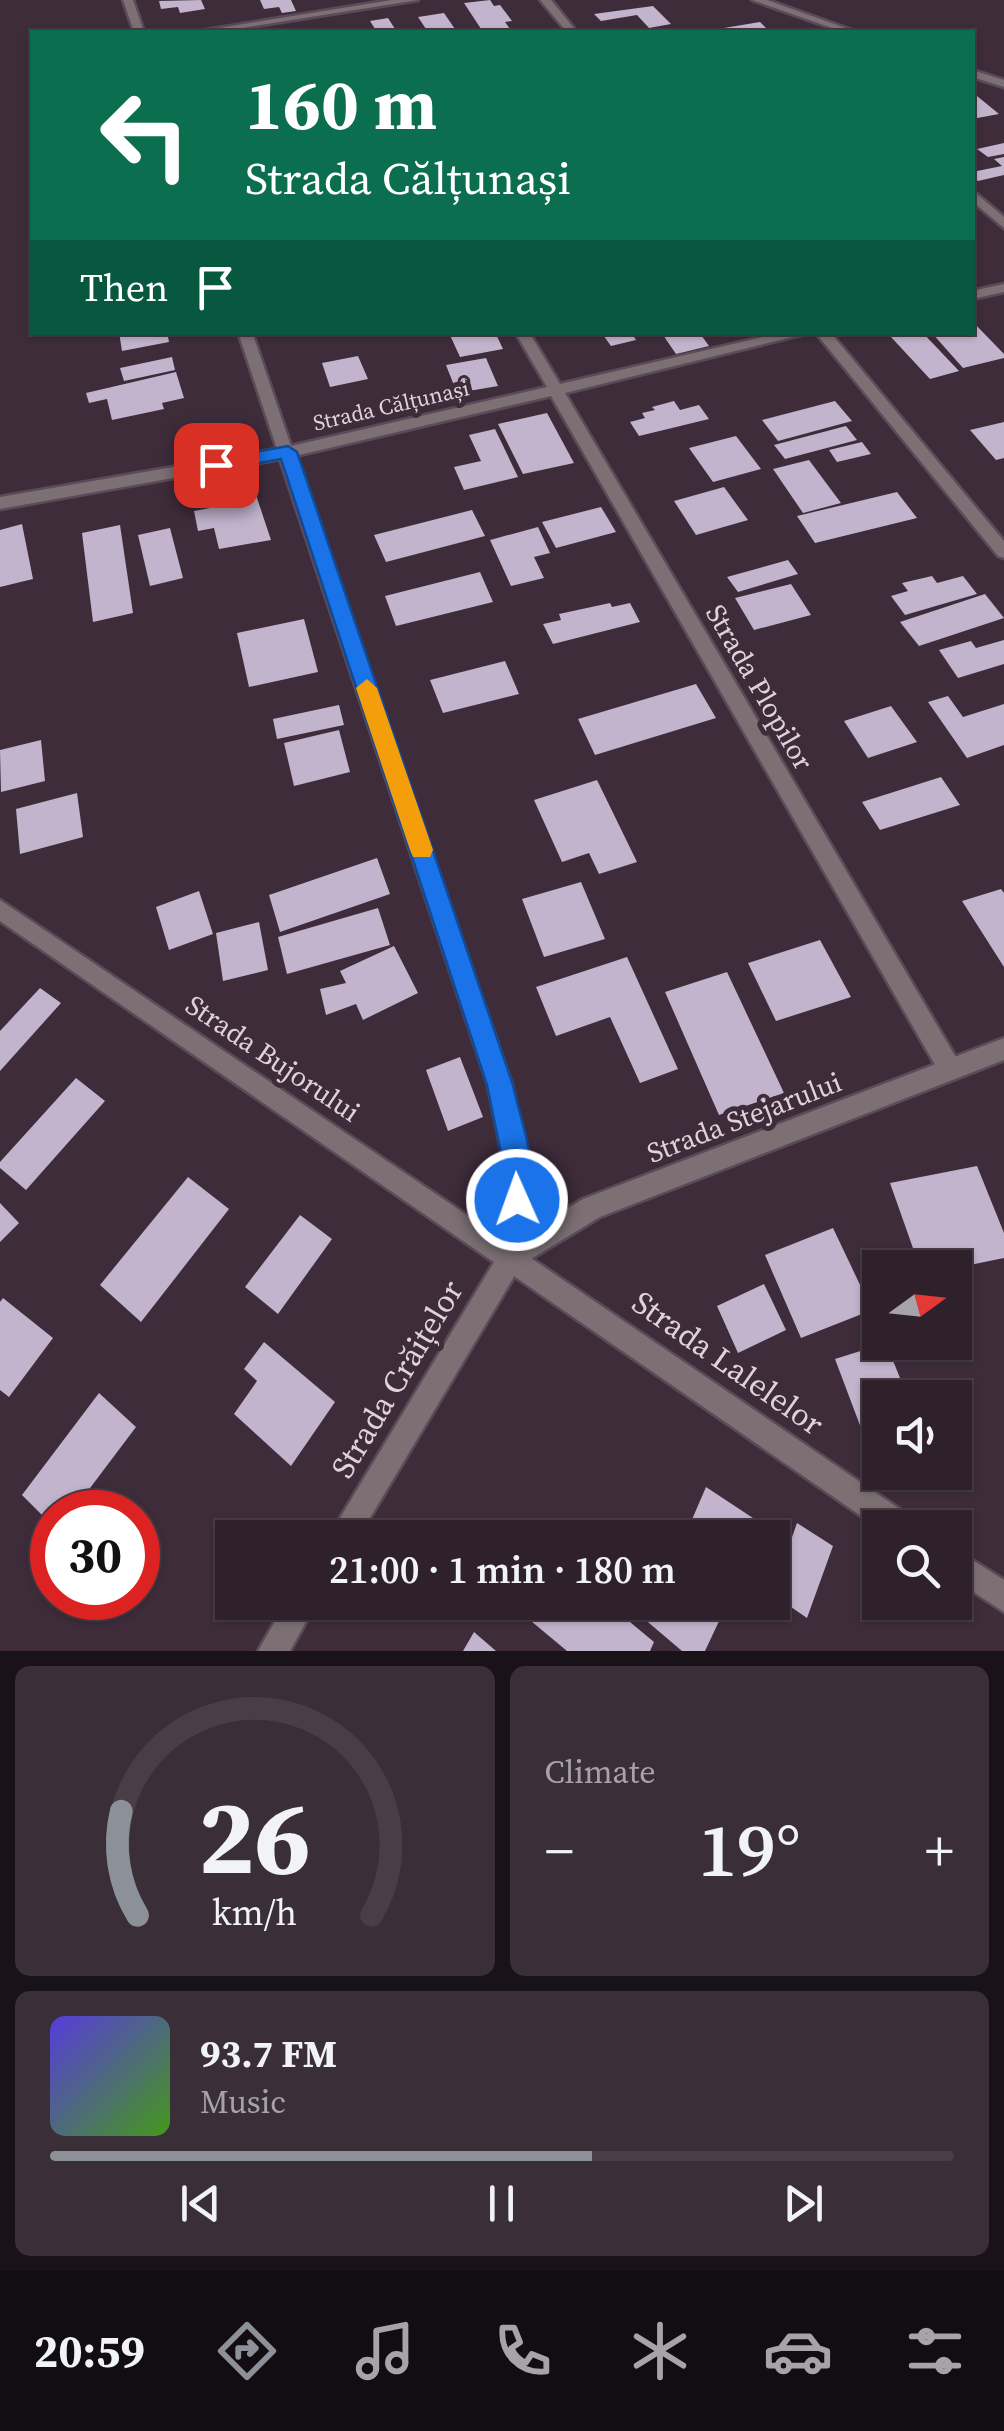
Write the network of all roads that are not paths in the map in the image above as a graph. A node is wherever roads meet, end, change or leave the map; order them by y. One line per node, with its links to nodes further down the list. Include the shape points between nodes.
1 (128, 0): 8 (street)
2 (328, 0): 7 (street)
3 (413, 0): 7 (street)
4 (544, 0): 10 (street)
5 (757, 0): 6 (street)
6 (774, 6): 11 (street); 12 (street)
7 (338, 17): 9 (street)
8 (137, 30)
9 (218, 30)
10 (570, 30)
11 (800, 30)
12 (846, 30)
13 (975, 74): 14 (street)
14 (1004, 84)
15 (975, 197): 16 (street)
16 (1004, 224)
17 (1004, 288): 18 (street)
18 (975, 294)
19 (246, 335): 24 (street)
20 (524, 335): 23 (street, Strada Plopilor)
21 (793, 335): 23 (street, Strada Călțunași)
22 (824, 335): 26 (street)
23 (556, 390): 24 (street, Strada Călțunași); 29 (street, Strada Plopilor)
24 (288, 452): 25 (street, Strada Călțunași); 30 (street, via 500,1085 518,1173)
25 (0, 503)
26 (1004, 552)
27 (0, 909): 30 (street, Strada Bujorului)
28 (1004, 1048): 29 (street, Strada Stejarului)
29 (950, 1069): 30 (street, Strada Stejarului, via 592,1208)
30 (512, 1256): 31 (street, Strada Lalelelor); 32 (street, Strada Crăițelor)
31 (877, 1510)
32 (353, 1520)
33 (972, 1575): 34 (street)
34 (1004, 1597)
35 (292, 1620): 36 (street)
36 (274, 1651)

